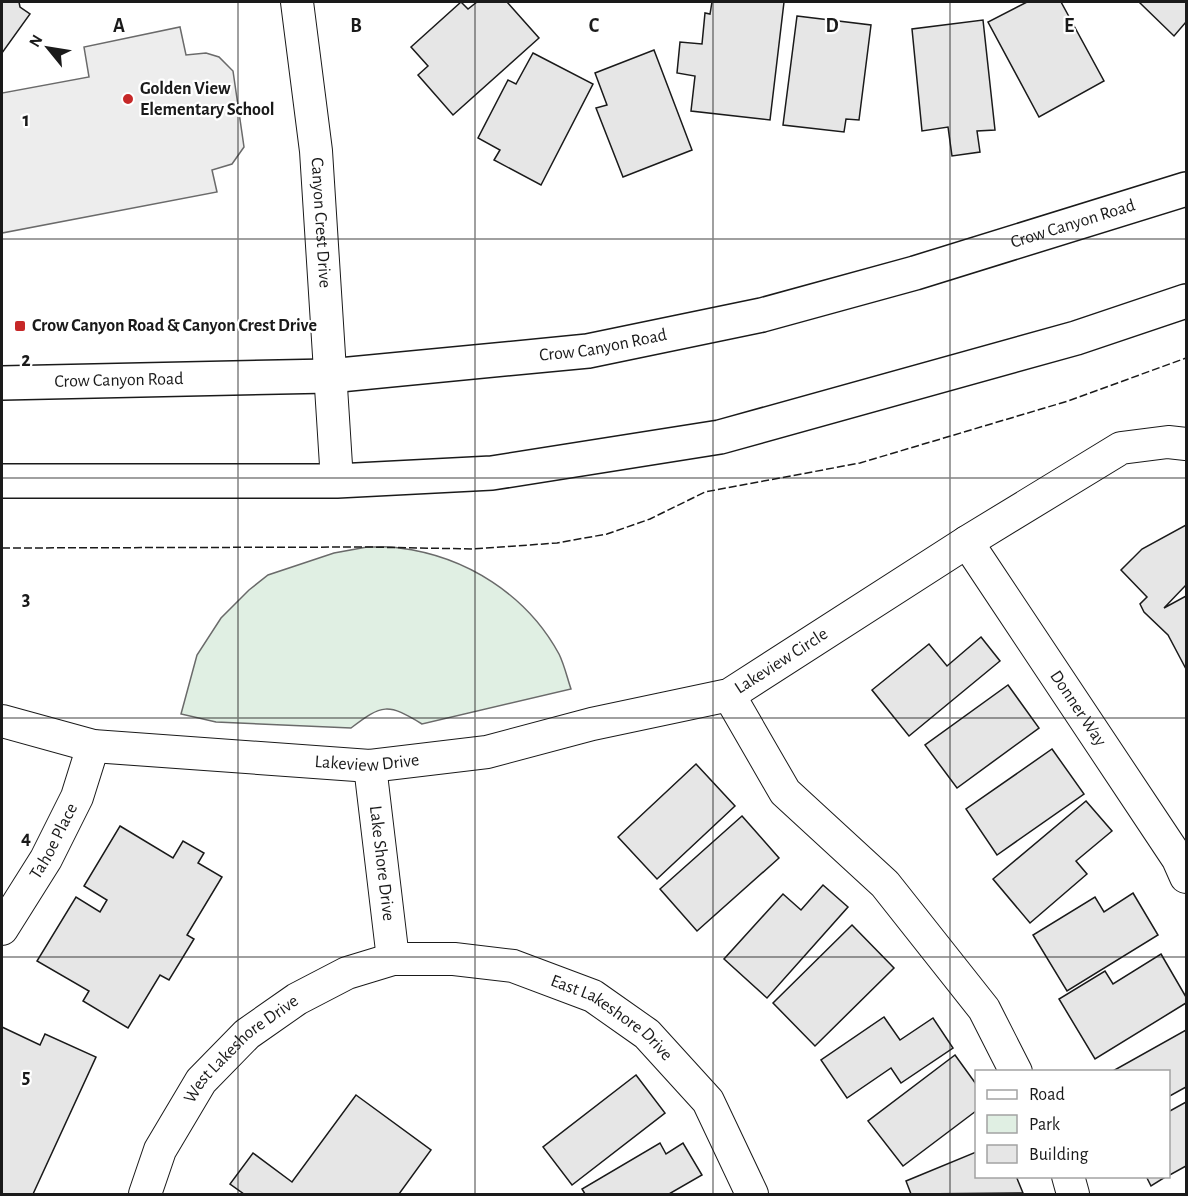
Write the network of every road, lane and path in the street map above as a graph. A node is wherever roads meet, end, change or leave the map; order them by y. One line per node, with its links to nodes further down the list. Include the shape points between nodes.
1 (297, 2): 4 (street, Canyon Crest Drive, via 316,151)
2 (1186, 189): 4 (main road, Crow Canyon Road, via 915,273 762,315 588,351)
3 (1186, 301): 8 (main road, via 1042,348 720,437 492,473)
4 (329, 376): 5 (main road, Crow Canyon Road); 8 (street, Canyon Crest Drive)
5 (2, 383)
6 (1186, 444): 9 (street, Lakeview Circle, via 1168,442 1121,448)
7 (2, 481): 8 (main road)
8 (337, 481)
9 (967, 542): 10 (street, Lakeview Circle); 14 (street, Donner Way, via 1178,859)
10 (729, 695): 13 (street, Lakeview Drive, via 592,724 487,752); 17 (street, Lakeview Circle, via 785,792 885,884 984,1009)
11 (2, 721): 12 (street, Lakeview Drive)
12 (93, 746): 13 (street, Lakeview Drive); 15 (street, Tahoe Place, via 67,818)
13 (370, 766): 16 (street, Lake Shore Drive)
14 (1186, 877)
15 (2, 929)
16 (393, 959): 19 (street, West Lakeshore Drive, via 347,973 297,999 247,1034 201,1082 160,1150); 20 (street, East Lakeshore Drive, via 454,959 513,966 593,996 647,1034 708,1101)
17 (1015, 1070)
18 (1069, 1178): 21 (street)
19 (145, 1194)
20 (753, 1194)
21 (1073, 1194)

